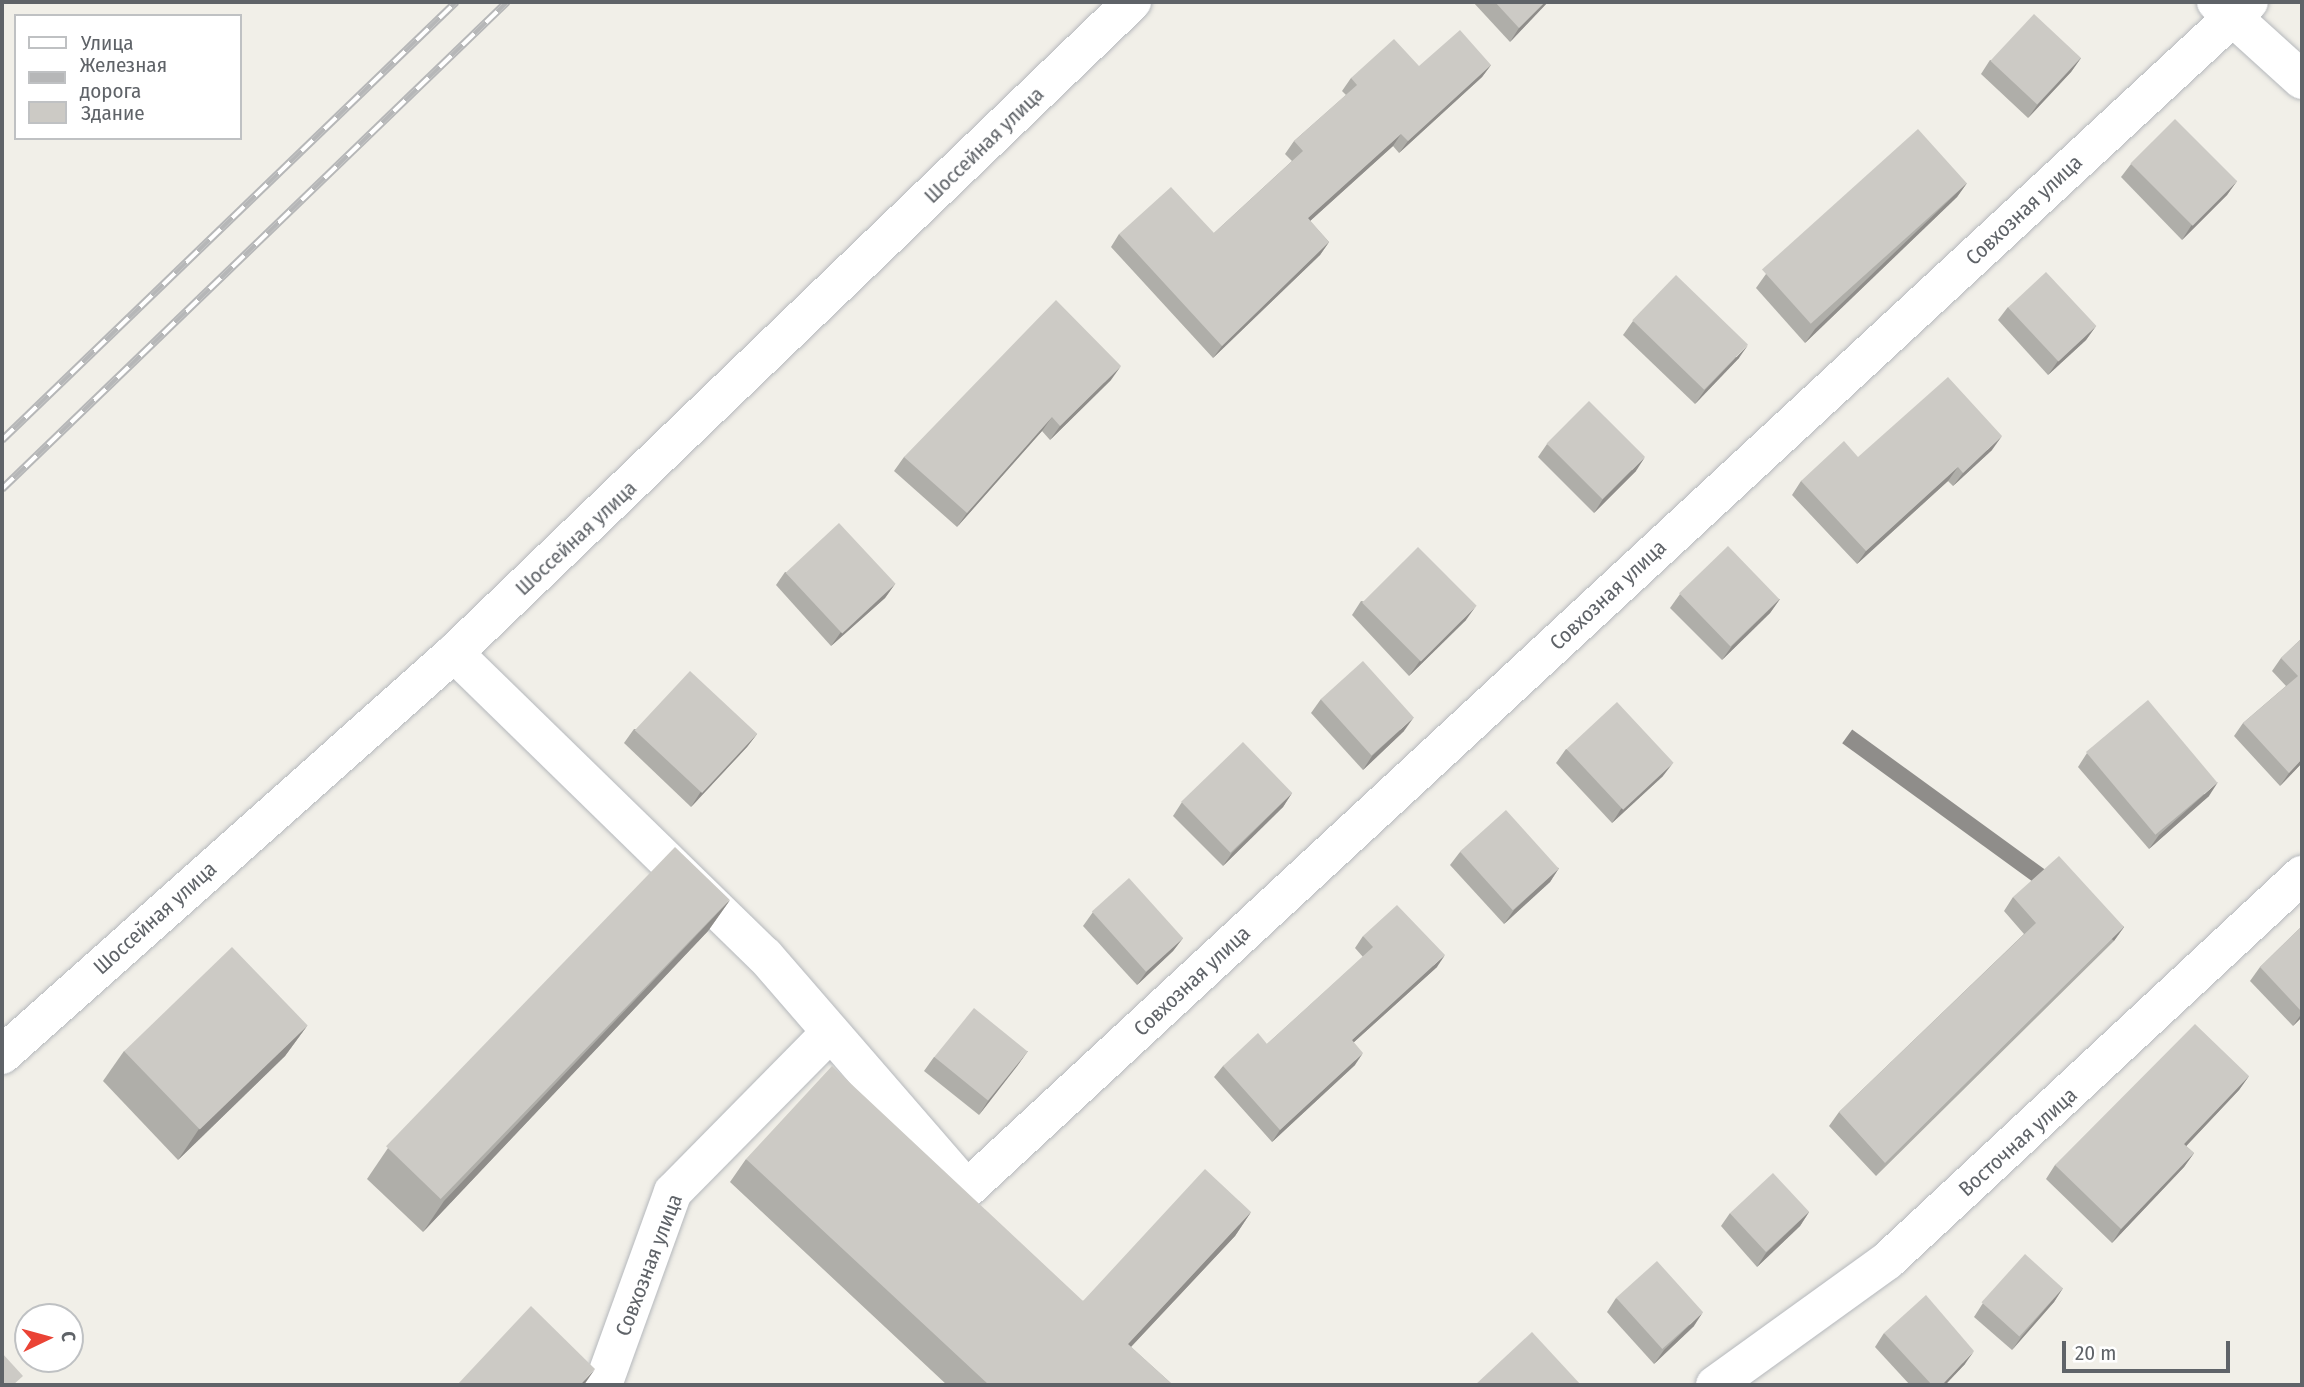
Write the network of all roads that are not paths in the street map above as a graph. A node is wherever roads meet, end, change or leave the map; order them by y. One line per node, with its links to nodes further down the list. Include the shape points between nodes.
1 (1132, 2): 4 (street, Шоссейная улица)
2 (2232, 7): 3 (street); 6 (street, Совхозная улица, via 967,1189)
3 (2302, 80)
4 (454, 653): 6 (street, via 765,956); 7 (street, Шоссейная улица)
5 (2302, 875): 9 (street, Восточная улица, via 1887,1261)
6 (828, 1035): 8 (street, Совхозная улица, via 673,1192)
7 (2, 1055)
8 (603, 1385)
9 (1715, 1385)

